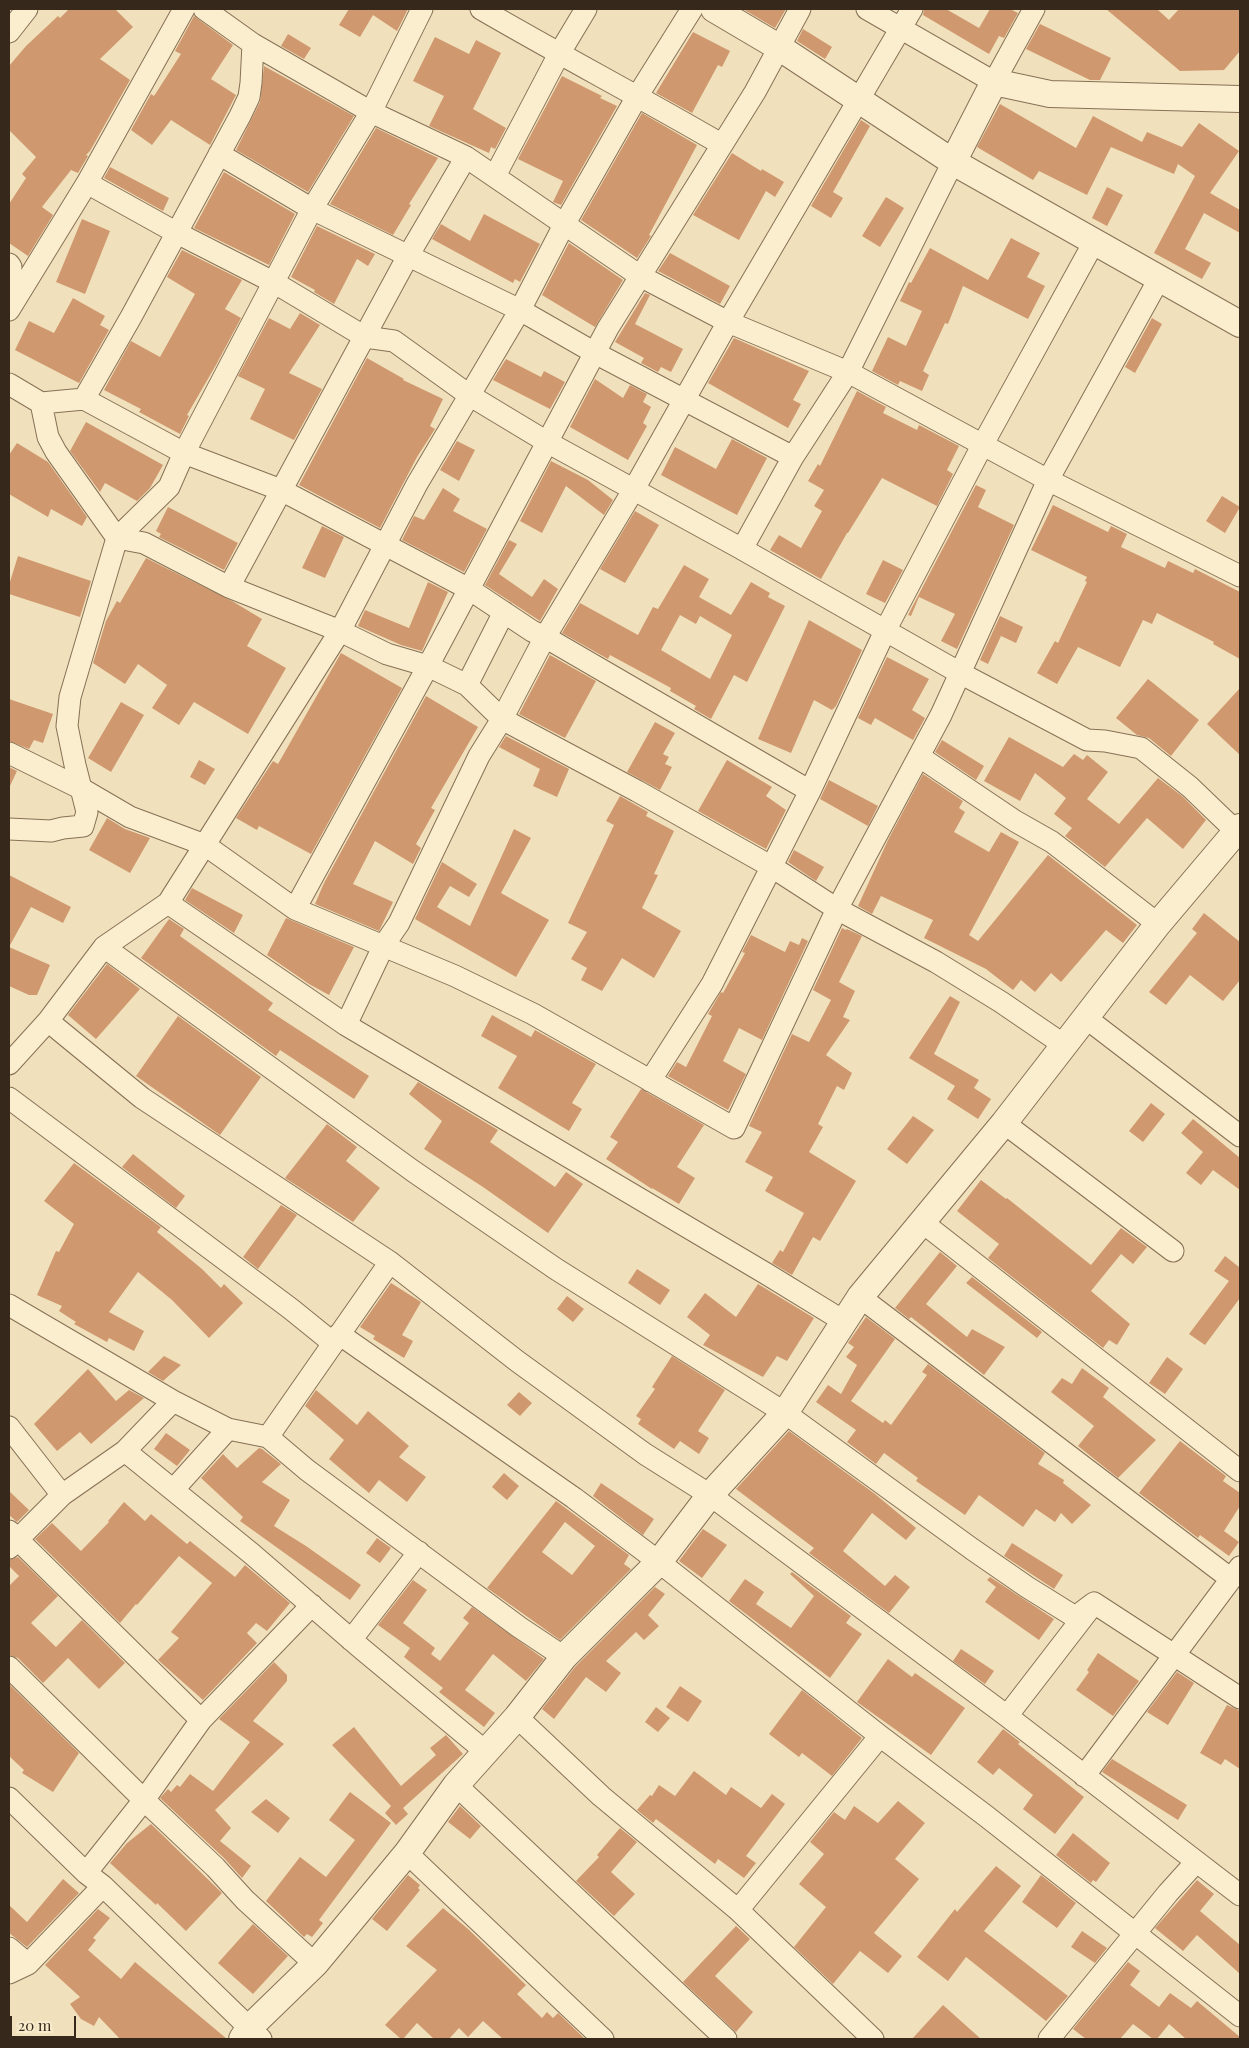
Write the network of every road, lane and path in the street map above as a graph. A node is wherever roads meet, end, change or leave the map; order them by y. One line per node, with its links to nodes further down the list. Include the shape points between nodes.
1 (27, 9): 14 (street)
2 (184, 9): 28 (street)
3 (204, 9): 15 (street)
4 (422, 9): 22 (street)
5 (481, 9): 17 (street)
6 (586, 9): 17 (street)
7 (692, 9): 19 (street)
8 (714, 9): 16 (street)
9 (800, 9): 16 (street)
10 (867, 9): 13 (street)
11 (912, 9): 13 (street)
12 (1034, 9): 18 (street)
13 (900, 28): 18 (street); 21 (street)
14 (9, 32)
15 (253, 44): 22 (street); 24 (street, via 249,96)
16 (780, 48): 21 (street); 23 (street)
17 (559, 54): 19 (street); 27 (street)
18 (994, 82): 20 (street, via 1050,94); 26 (street)
19 (638, 96): 23 (street); 30 (street)
20 (1240, 98)
21 (858, 99): 26 (street); 41 (street)
22 (371, 112): 25 (street); 29 (street)
23 (721, 144): 35 (street)
24 (219, 154): 29 (street); 31 (street)
25 (466, 157): 27 (street); 33 (street)
26 (953, 162): 32 (street); 45 (street)
27 (494, 176): 30 (street)
28 (87, 183): 31 (street); 39 (street)
29 (312, 210): 33 (street); 37 (street)
30 (565, 223): 35 (street); 40 (street)
31 (177, 234): 37 (street); 49 (street)
32 (1094, 242): 36 (street); 52 (street)
33 (408, 256): 40 (street); 43 (street)
34 (9, 264): 38 (street)
35 (640, 276): 41 (street); 44 (street)
36 (1159, 278): 42 (street); 55 (street)
37 (275, 283): 43 (street); 53 (street)
38 (9, 284)
39 (9, 310)
40 (520, 310): 44 (street); 47 (street)
41 (728, 322): 45 (street); 48 (street)
42 (1240, 324)
43 (365, 337): 47 (street, via 394,341); 57 (street)
44 (595, 353): 48 (street); 51 (street)
45 (848, 372): 52 (street); 54 (street)
46 (9, 384): 50 (street)
47 (469, 395): 51 (street); 59 (street)
48 (684, 399): 54 (street); 56 (street)
49 (84, 400): 50 (street); 53 (street)
50 (42, 403): 58 (street, via 48,437 56,452)
51 (547, 442): 56 (street); 63 (street)
52 (983, 444): 55 (street); 65 (street)
53 (184, 454): 57 (street); 58 (street, via 169,487)
54 (793, 457): 60 (street)
55 (1048, 480): 61 (street); 69 (street)
56 (634, 489): 60 (street); 67 (street)
57 (281, 490): 59 (street); 62 (street)
58 (117, 538): 62 (street, via 144,543); 74 (street, via 70,697 67,726)
59 (384, 546): 63 (street); 66 (street)
60 (742, 549): 65 (street)
61 (1240, 576)
62 (229, 587): 66 (street)
63 (469, 590): 64 (street); 68 (street)
64 (504, 612): 67 (street); 70 (street)
65 (886, 629): 69 (street); 75 (street)
66 (340, 631): 68 (street, via 387,654); 78 (street)
67 (545, 637): 71 (street); 75 (street)
68 (428, 666): 70 (street); 81 (street)
69 (960, 673): 73 (street); 77 (street, via 1087,740 1105,740 1141,748)
70 (468, 685): 71 (street)
71 (502, 719): 79 (street, via 637,790); 84 (street, via 479,756 399,923)
72 (9, 753): 74 (street)
73 (920, 757): 82 (street); 83 (street, via 1052,842)
74 (82, 789): 76 (street, via 87,812 83,826 51,831); 78 (street, via 130,817)
75 (810, 791): 79 (street)
76 (9, 829)
77 (1239, 831): 83 (street)
78 (205, 845): 80 (street); 81 (street)
79 (772, 867): 82 (street); 91 (street, via 712,984)
80 (168, 903): 85 (street); 88 (street)
81 (295, 909): 84 (street)
82 (837, 910): 89 (street, via 936,962); 91 (street, via 734,1128)
83 (1158, 924): 86 (street)
84 (384, 946): 88 (street); 91 (street, via 533,1014)
85 (104, 947): 87 (street); 103 (street, via 556,1270)
86 (1086, 1018): 89 (street); 94 (street)
87 (48, 1021): 90 (street); 97 (street, via 142,1098)
88 (346, 1025): 100 (street)
89 (1064, 1044): 93 (street)
90 (9, 1064)
91 (650, 1081)
92 (9, 1098): 101 (street, via 283,1303)
93 (1004, 1123): 95 (street); 96 (street)
94 (1240, 1136)
95 (922, 1222): 98 (street); 108 (street)
96 (1173, 1251)
97 (390, 1262): 101 (street); 111 (street, via 516,1361 645,1454)
98 (860, 1297): 100 (street); 115 (street)
99 (9, 1305): 102 (street)
100 (845, 1322): 103 (street)
101 (336, 1338): 106 (street); 114 (street, via 574,1498)
102 (173, 1402): 105 (street); 107 (street)
103 (785, 1413): 111 (street); 116 (street, via 1064,1611 1078,1615)
104 (9, 1427): 110 (street)
105 (228, 1429): 106 (street); 109 (street)
106 (268, 1437): 113 (street, via 307,1470)
107 (125, 1451): 109 (street); 110 (street)
108 (1240, 1471)
109 (174, 1489): 117 (street)
110 (62, 1495): 112 (street)
111 (710, 1495): 114 (street); 123 (street)
112 (12, 1540): 125 (street)
113 (419, 1552): 118 (street); 120 (street)
114 (660, 1562): 120 (street); 126 (street)
115 (1235, 1573): 119 (street)
116 (1094, 1603): 119 (street); 123 (street)
117 (312, 1605): 118 (street); 125 (street)
118 (351, 1640): 127 (street)
119 (1174, 1656): 122 (street); 128 (street)
120 (564, 1657): 124 (street)
121 (9, 1667): 131 (street)
122 (1240, 1698)
123 (1007, 1716): 128 (street)
124 (517, 1717): 127 (street); 137 (street, via 601,1796)
125 (201, 1720): 131 (street)
126 (880, 1736): 137 (street); 138 (street)
127 (486, 1752): 129 (street)
128 (1084, 1776): 133 (street)
129 (456, 1786): 132 (street); 145 (street)
130 (9, 1798): 134 (street)
131 (144, 1800): 134 (street); 140 (street)
132 (408, 1853): 140 (street); 144 (street)
133 (1196, 1862): 136 (street); 138 (street)
134 (86, 1873): 135 (street)
135 (103, 1886): 141 (street); 143 (street)
136 (1240, 1895)
137 (738, 1910): 146 (street)
138 (1136, 1933): 142 (street); 147 (street)
139 (9, 1948): 141 (street)
140 (315, 1964): 143 (street)
141 (18, 1969)
142 (1240, 2016)
143 (250, 2036)
144 (603, 2039)
145 (726, 2039)
146 (874, 2039)
147 (1049, 2039)

